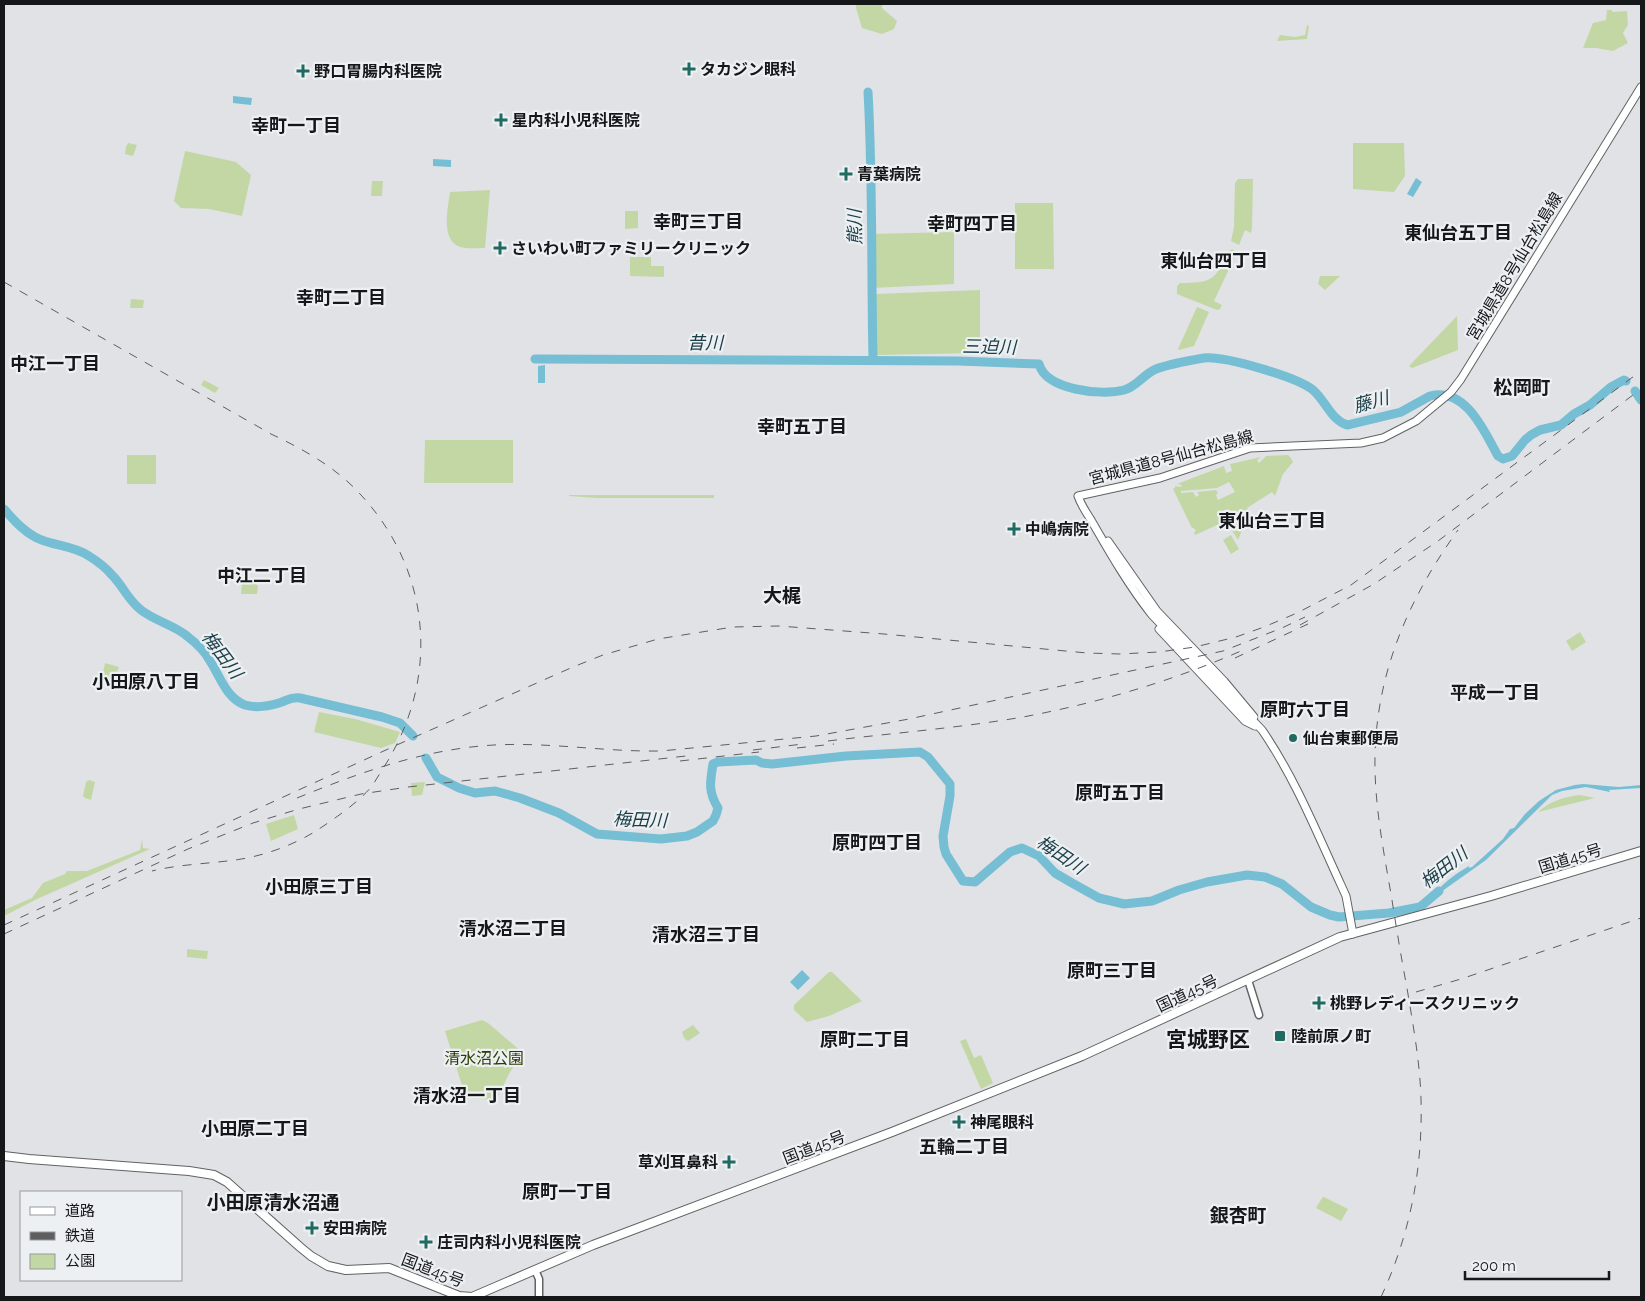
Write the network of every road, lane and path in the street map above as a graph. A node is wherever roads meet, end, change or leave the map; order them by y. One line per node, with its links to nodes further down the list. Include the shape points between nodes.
1 (1641, 87): 3 (main road, 宮城県道8号仙台松島線, via 1471,364 1451,392 1407,427 1372,441 1250,448 1160,478 1078,496 1097,532 1152,615)
2 (1116, 570): 3 (main road, via 1149,619 1245,721)
3 (1262, 730): 5 (main road, 宮城県道8号仙台松島線, via 1288,771 1346,896)
4 (1641, 851): 5 (highway, 国道45号)
5 (1353, 934): 6 (highway, 国道45号, via 1328,942)
6 (1248, 980): 7 (main road); 9 (highway, 国道45号, via 1056,1067)
7 (1258, 1010)
8 (4, 1156): 9 (highway, 国道45号, via 214,1175 227,1182 300,1247 333,1268 397,1270 459,1296 480,1294)
9 (535, 1270): 10 (main road, via 539,1279)
10 (538, 1297)

